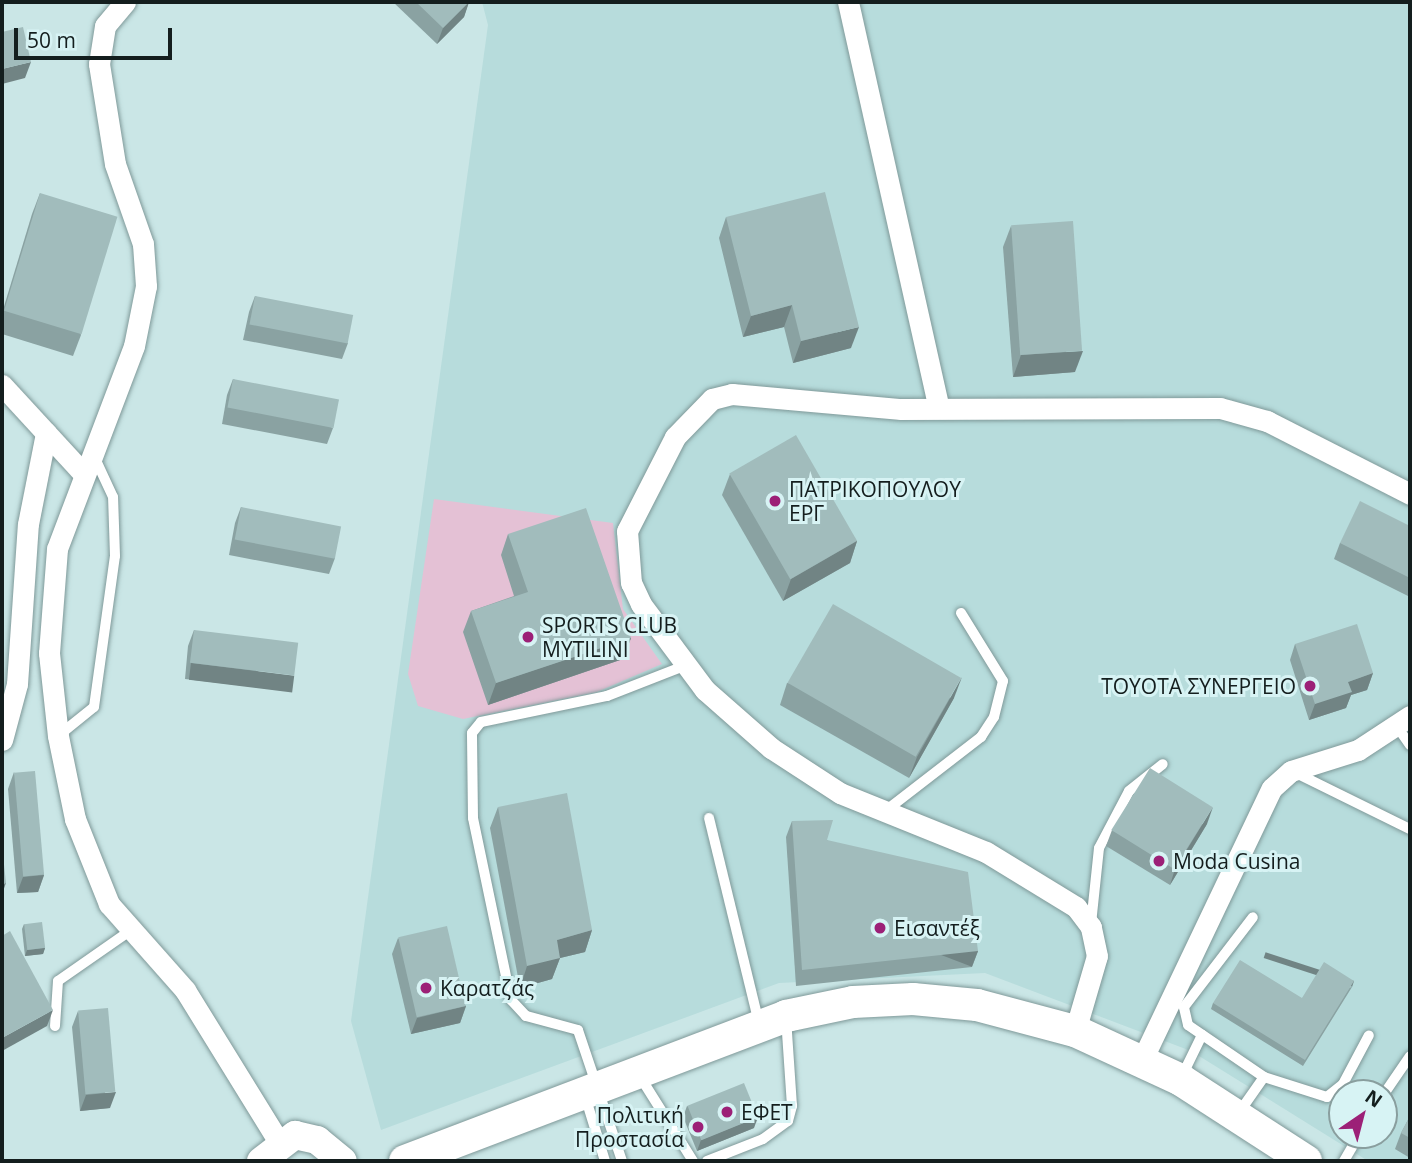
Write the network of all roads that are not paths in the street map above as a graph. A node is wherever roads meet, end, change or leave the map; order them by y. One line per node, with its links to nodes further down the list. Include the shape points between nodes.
1 (125, 2): 6 (street, via 105,26 99,64 115,164 144,244 146,286 134,346)
2 (848, 2): 4 (street)
3 (2, 385): 5 (street)
4 (938, 407): 8 (street, via 1220,408 1267,421); 10 (street, via 732,394 712,399 696,415 655,470 627,531 631,583 640,604)
5 (46, 433): 7 (street); 13 (street, via 28,524 17,684)
6 (91, 448): 7 (street); 12 (lane, via 113,497 115,556 94,707)
7 (82, 472): 12 (street, via 57,549 49,653)
8 (1410, 494)
9 (961, 613): 16 (lane, via 1003,681 994,717 981,737)
10 (684, 666): 16 (street, via 771,747 840,793); 33 (lane, via 607,696 481,722 472,733 473,818 511,1000 526,1016 575,1027)
11 (1406, 729): 15 (street)
12 (58, 736): 21 (street, via 95,878)
13 (2, 740)
14 (1163, 764): 20 (lane, via 1129,791 1099,848)
15 (1292, 771): 18 (lane); 28 (street, via 1272,788)
16 (884, 812): 20 (street, via 986,852 1076,907)
17 (709, 818): 22 (lane)
18 (1410, 829)
19 (1253, 917): 25 (lane, via 1187,998 1188,1025)
20 (1091, 927): 24 (street, via 1097,956)
21 (131, 930): 23 (lane, via 58,981); 36 (street, via 185,990)
22 (773, 1021): 24 (main road, via 853,1002 913,999 977,1005); 29 (main road); 43 (lane, via 792,1106 788,1121 763,1139)
23 (55, 1026)
24 (1075, 1031): 28 (main road)
25 (1202, 1035): 30 (lane); 32 (lane)
26 (1369, 1035): 30 (lane, via 1343,1084 1327,1097)
27 (1410, 1056): 31 (lane)
28 (1142, 1060): 32 (main road)
29 (637, 1072): 33 (main road); 42 (lane)
30 (1264, 1077): 35 (lane)
31 (1394, 1079)
32 (1181, 1080): 35 (main road)
33 (591, 1091): 34 (main road); 40 (lane); 41 (lane)
34 (555, 1106): 38 (main road); 39 (main road)
35 (1238, 1114): 44 (main road)
36 (270, 1152): 37 (street, via 307,1136)
37 (338, 1158)
38 (405, 1161)
39 (451, 1161)
40 (605, 1161)
41 (622, 1161)
42 (694, 1161)
43 (707, 1161)
44 (1306, 1161)

